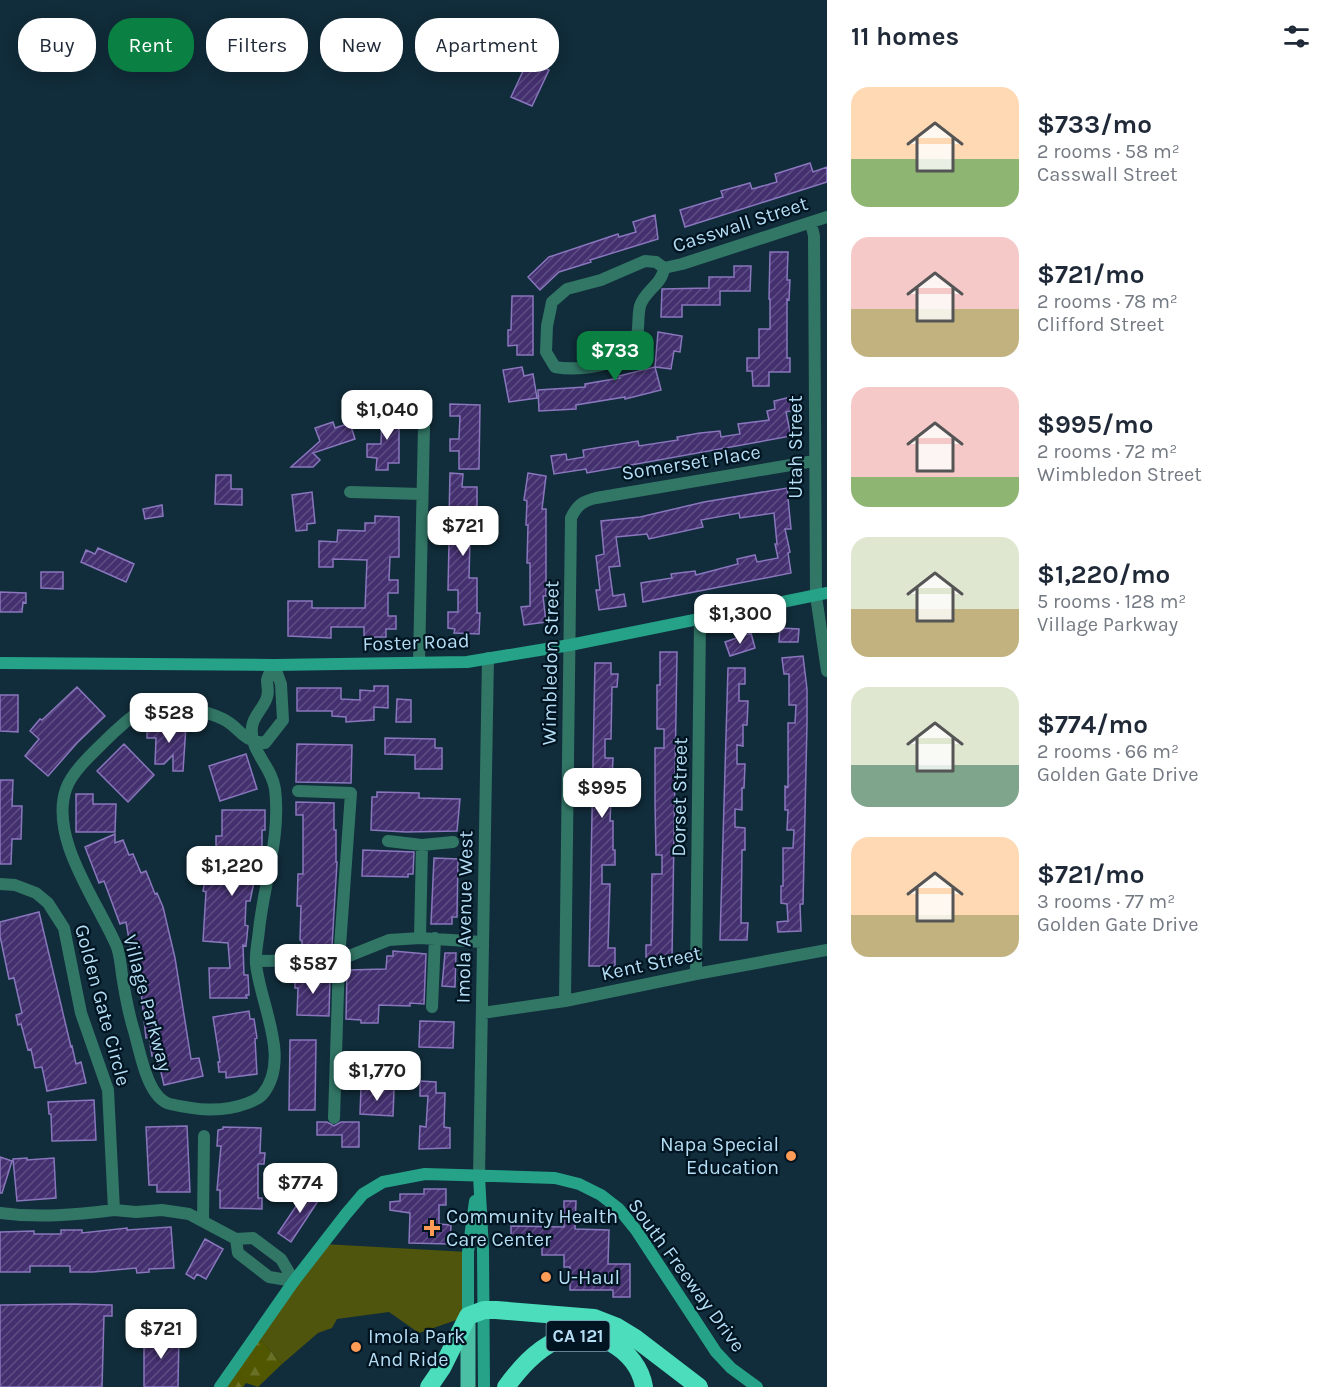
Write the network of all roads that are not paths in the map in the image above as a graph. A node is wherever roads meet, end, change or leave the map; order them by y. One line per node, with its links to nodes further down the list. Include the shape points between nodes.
1 (827, 217): 2 (street, Casswall Street)
2 (811, 223): 3 (street, Casswall Street); 5 (street, Utah Street)
3 (664, 268): 3 (street, Casswall Street, via 645,261 601,280 567,289 552,302 546,352 555,367 570,370 597,366 625,356 635,344 640,306 657,285)
4 (424, 426): 7 (street)
5 (814, 461): 8 (street, Somerset Place, via 596,498); 9 (street, Utah Street)
6 (350, 492): 7 (street)
7 (422, 494): 13 (street)
8 (576, 507): 11 (street, Wimbledon Street, via 571,518)
9 (821, 594): 10 (street, Foster Road); 16 (street, Utah Street)
10 (700, 620): 11 (street, Foster Road); 29 (street, Dorset Street)
11 (570, 645): 12 (street, Foster Road); 30 (street, Wimbledon Street)
12 (488, 658): 13 (street, Foster Road); 25 (street, Imola Avenue West)
13 (420, 662): 15 (street, Foster Road)
14 (0, 663): 15 (street, Foster Road)
15 (274, 665): 17 (street, via 267,679 264,706 252,723); 17 (street, via 281,684 282,720 265,743)
16 (827, 671)
17 (252, 742): 28 (street, Village Parkway, via 272,776 276,814); 28 (street, Village Parkway, via 225,720 201,711 147,708 88,758 67,787 62,809 64,832 118,950 129,1015 149,1083 165,1103 211,1111 237,1107 260,1098 270,1083 276,1066 272,1031)
18 (298, 791): 27 (street, via 351,793)
19 (388, 842): 21 (street)
20 (453, 842): 21 (street)
21 (423, 845): 23 (street)
22 (0, 884): 36 (street, Golden Gate Circle, via 36,893 64,927 81,1013 108,1090)
23 (420, 938): 24 (street); 27 (street, via 389,940)
24 (435, 938): 25 (street); 31 (street)
25 (482, 942): 32 (street, Imola Avenue West)
26 (827, 950): 29 (street, Kent Street)
27 (339, 960): 28 (street); 33 (street)
28 (256, 962)
29 (696, 974): 30 (street, Kent Street)
30 (565, 1001): 32 (street, Kent Street)
31 (432, 1006)
32 (482, 1014): 35 (street, Imola Avenue West)
33 (334, 1118)
34 (204, 1136): 38 (street)
35 (479, 1176): 40 (street, South Freeway Drive, via 425,1174 384,1182 363,1194); 41 (street); 49 (street, South Freeway Drive, via 561,1179 601,1195 636,1230 716,1352)
36 (114, 1210): 37 (street, via 68,1216); 38 (street, via 162,1210)
37 (0, 1213)
38 (203, 1220): 39 (street)
39 (236, 1239): 40 (street, via 253,1238 281,1259); 40 (street, via 238,1253 269,1277)
40 (294, 1281): 42 (street, South Freeway Drive)
41 (476, 1313): 43 (highway); 44 (main road); 45 (street); 48 (highway, via 496,1310 594,1318 635,1338)
42 (220, 1387)
43 (429, 1387)
44 (468, 1387)
45 (484, 1387)
46 (506, 1387): 47 (highway, CA 121, via 538,1352 560,1339 582,1336 612,1343 624,1352 638,1369)
47 (644, 1387)
48 (699, 1387)
49 (757, 1387)

